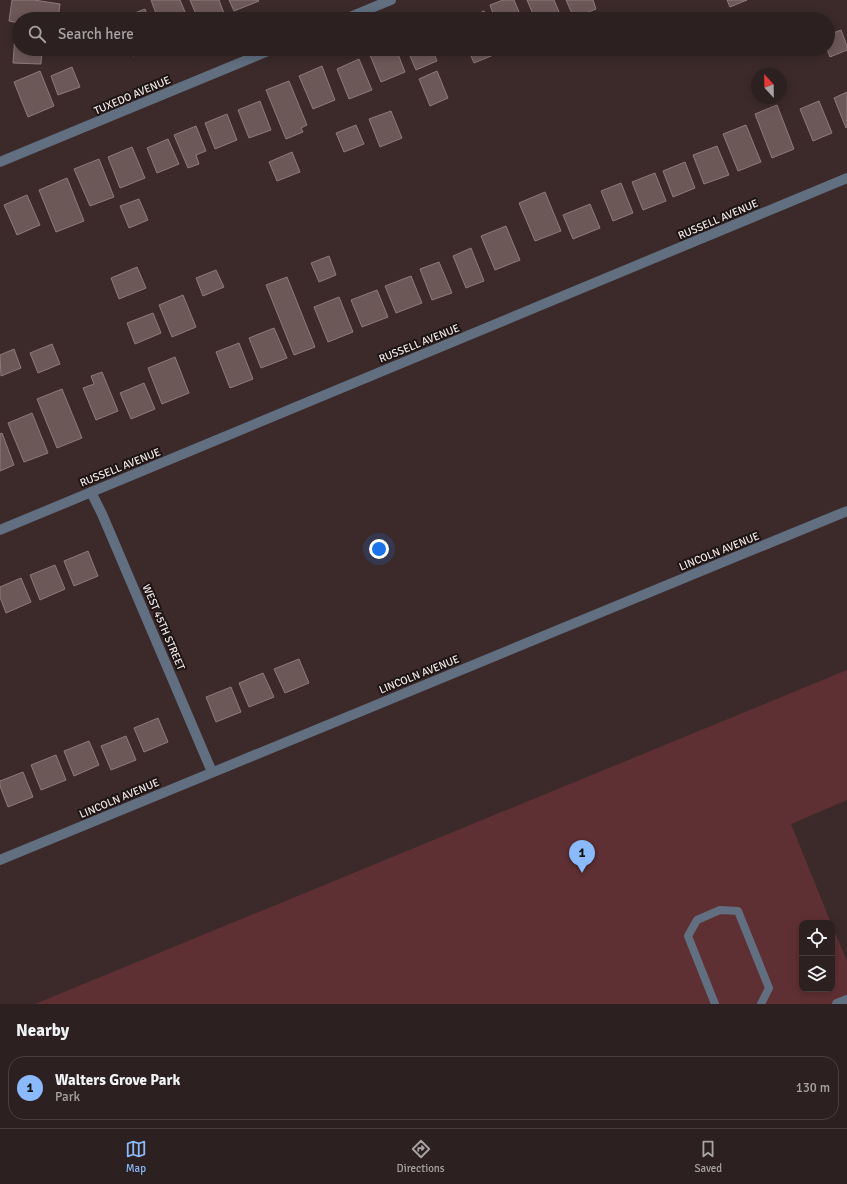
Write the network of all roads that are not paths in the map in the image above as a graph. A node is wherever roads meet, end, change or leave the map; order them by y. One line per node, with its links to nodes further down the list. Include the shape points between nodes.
1 (391, 0): 2 (street)
2 (362, 12)
3 (256, 56): 4 (street, TUXEDO AVENUE)
4 (0, 162)
5 (847, 178): 6 (street, RUSSELL AVENUE)
6 (91, 492): 8 (street, RUSSELL AVENUE); 9 (street, WEST 45TH STREET)
7 (847, 511): 9 (street, LINCOLN AVENUE)
8 (0, 530)
9 (212, 772): 10 (street, LINCOLN AVENUE)
10 (0, 860)
11 (847, 1000): 14 (street)
12 (715, 1004): 13 (lane, via 688,936 697,920 720,910 738,911 769,988)
13 (761, 1004)
14 (837, 1004)

